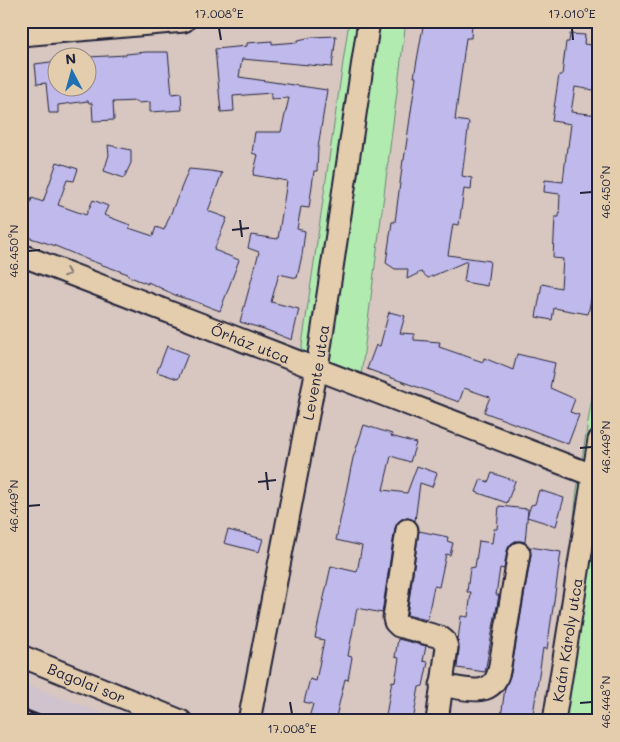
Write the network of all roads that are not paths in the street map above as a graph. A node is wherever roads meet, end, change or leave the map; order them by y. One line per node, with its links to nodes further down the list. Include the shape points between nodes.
1 (184, 21): 3 (street)
2 (370, 21): 5 (street, Levente utca)
3 (21, 35)
4 (21, 255): 5 (street, Őrház utca, one-way to 5)
5 (317, 368): 7 (street, Őrház utca); 13 (street, Levente utca)
6 (599, 440): 7 (street, Kaán Károly utca)
7 (592, 475): 15 (street, Kaán Károly utca)
8 (407, 530): 11 (street, via 394,618 399,626 445,641 447,647)
9 (519, 553): 11 (street, via 496,680 480,691)
10 (21, 656): 12 (street, Bagolai sor)
11 (441, 685): 14 (street)
12 (181, 721)
13 (249, 721)
14 (437, 721)
15 (554, 721)

